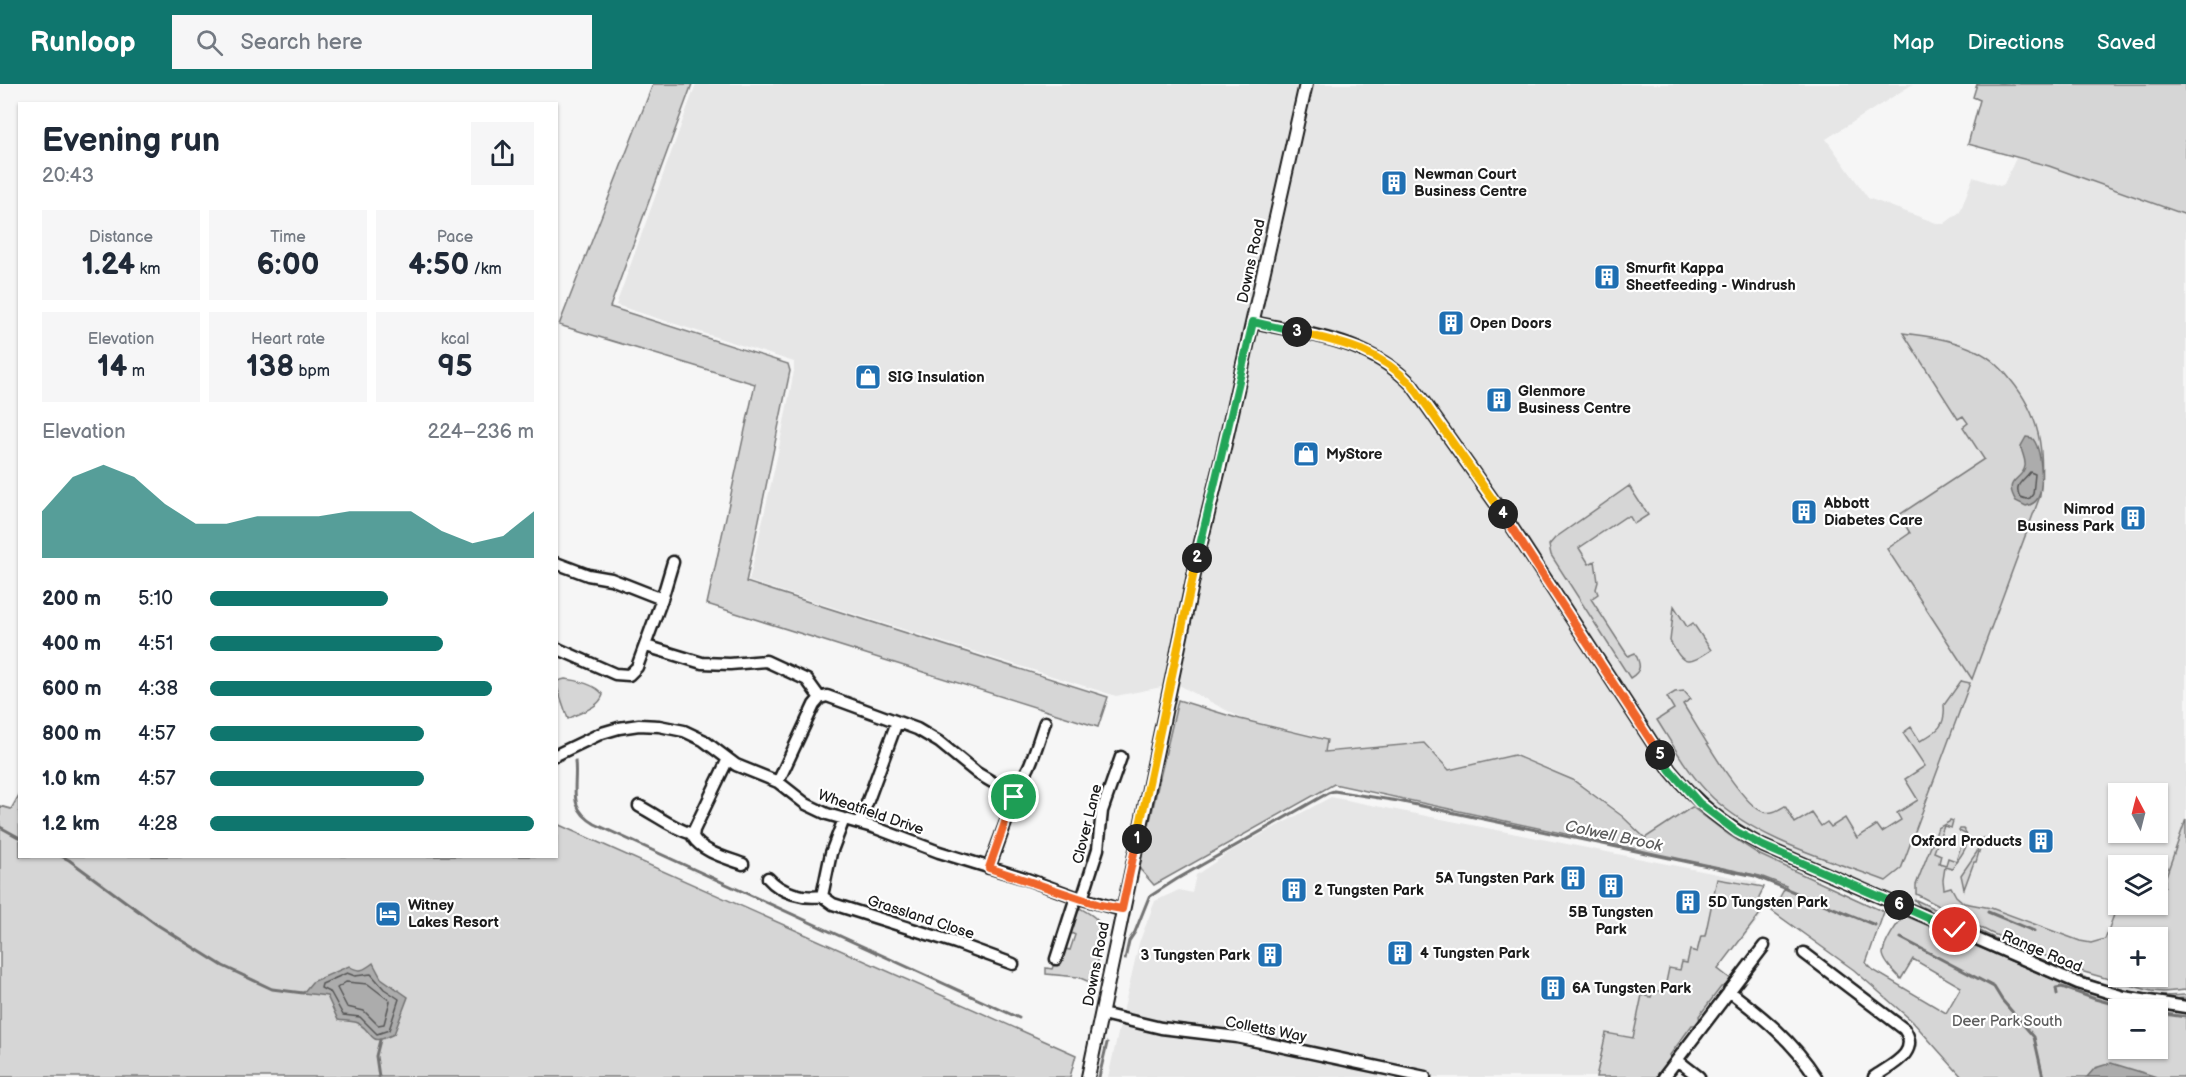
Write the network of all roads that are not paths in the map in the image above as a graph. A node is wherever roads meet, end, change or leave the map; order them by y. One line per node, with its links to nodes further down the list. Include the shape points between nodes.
1 (1306, 84): 2 (street, Downs Road)
2 (1253, 322): 25 (street, Downs Road); 31 (street, Range Road, via 1359,348 1397,370 1412,385 1514,530 1670,770 1718,819 1763,846 2078,983 2124,997)
3 (673, 562): 5 (street)
4 (558, 564): 5 (street)
5 (662, 599): 6 (street)
6 (646, 646): 7 (street, via 633,674 624,676); 8 (street, via 702,663 766,661 807,680)
7 (558, 649)
8 (820, 698): 9 (street, via 828,696); 14 (street)
9 (897, 722): 15 (street, via 929,735 977,773); 18 (street)
10 (1045, 722): 15 (street, via 1025,775)
11 (558, 754): 13 (street, Wheatfield Drive, via 602,734 639,725 684,731)
12 (1121, 757): 24 (street, Clover Lane, via 1102,811 1098,849)
13 (728, 759): 14 (street, Wheatfield Drive); 19 (street)
14 (778, 782): 17 (street, Wheatfield Drive, via 812,808)
15 (1012, 789): 21 (street, via 1013,803)
16 (639, 806): 19 (street)
17 (844, 819): 18 (street, Wheatfield Drive); 23 (street, via 831,853)
18 (860, 822): 21 (street, Wheatfield Drive)
19 (693, 834): 20 (street, via 705,848)
20 (743, 864)
21 (989, 868): 24 (street, Wheatfield Drive)
22 (768, 878): 23 (street, Grassland Close, via 798,896)
23 (822, 896): 29 (street, Grassland Close, via 833,904)
24 (1079, 898): 25 (street, Wheatfield Drive); 28 (street, Clover Lane)
25 (1122, 909): 32 (street, Downs Road)
26 (1764, 946): 30 (street)
27 (1804, 953): 39 (street, via 1904,1029 1909,1037 1907,1052)
28 (1056, 959)
29 (1013, 964)
30 (1729, 991): 33 (street); 38 (street, via 1783,1034)
31 (2186, 1008)
32 (1102, 1014): 34 (street, Downs Road); 35 (street, Colletts Way, via 1161,1028 1238,1037)
33 (1677, 1060): 36 (street); 37 (street)
34 (1088, 1077)
35 (1425, 1077)
36 (1664, 1077)
37 (1699, 1077)
38 (1816, 1077)
39 (1874, 1077)

